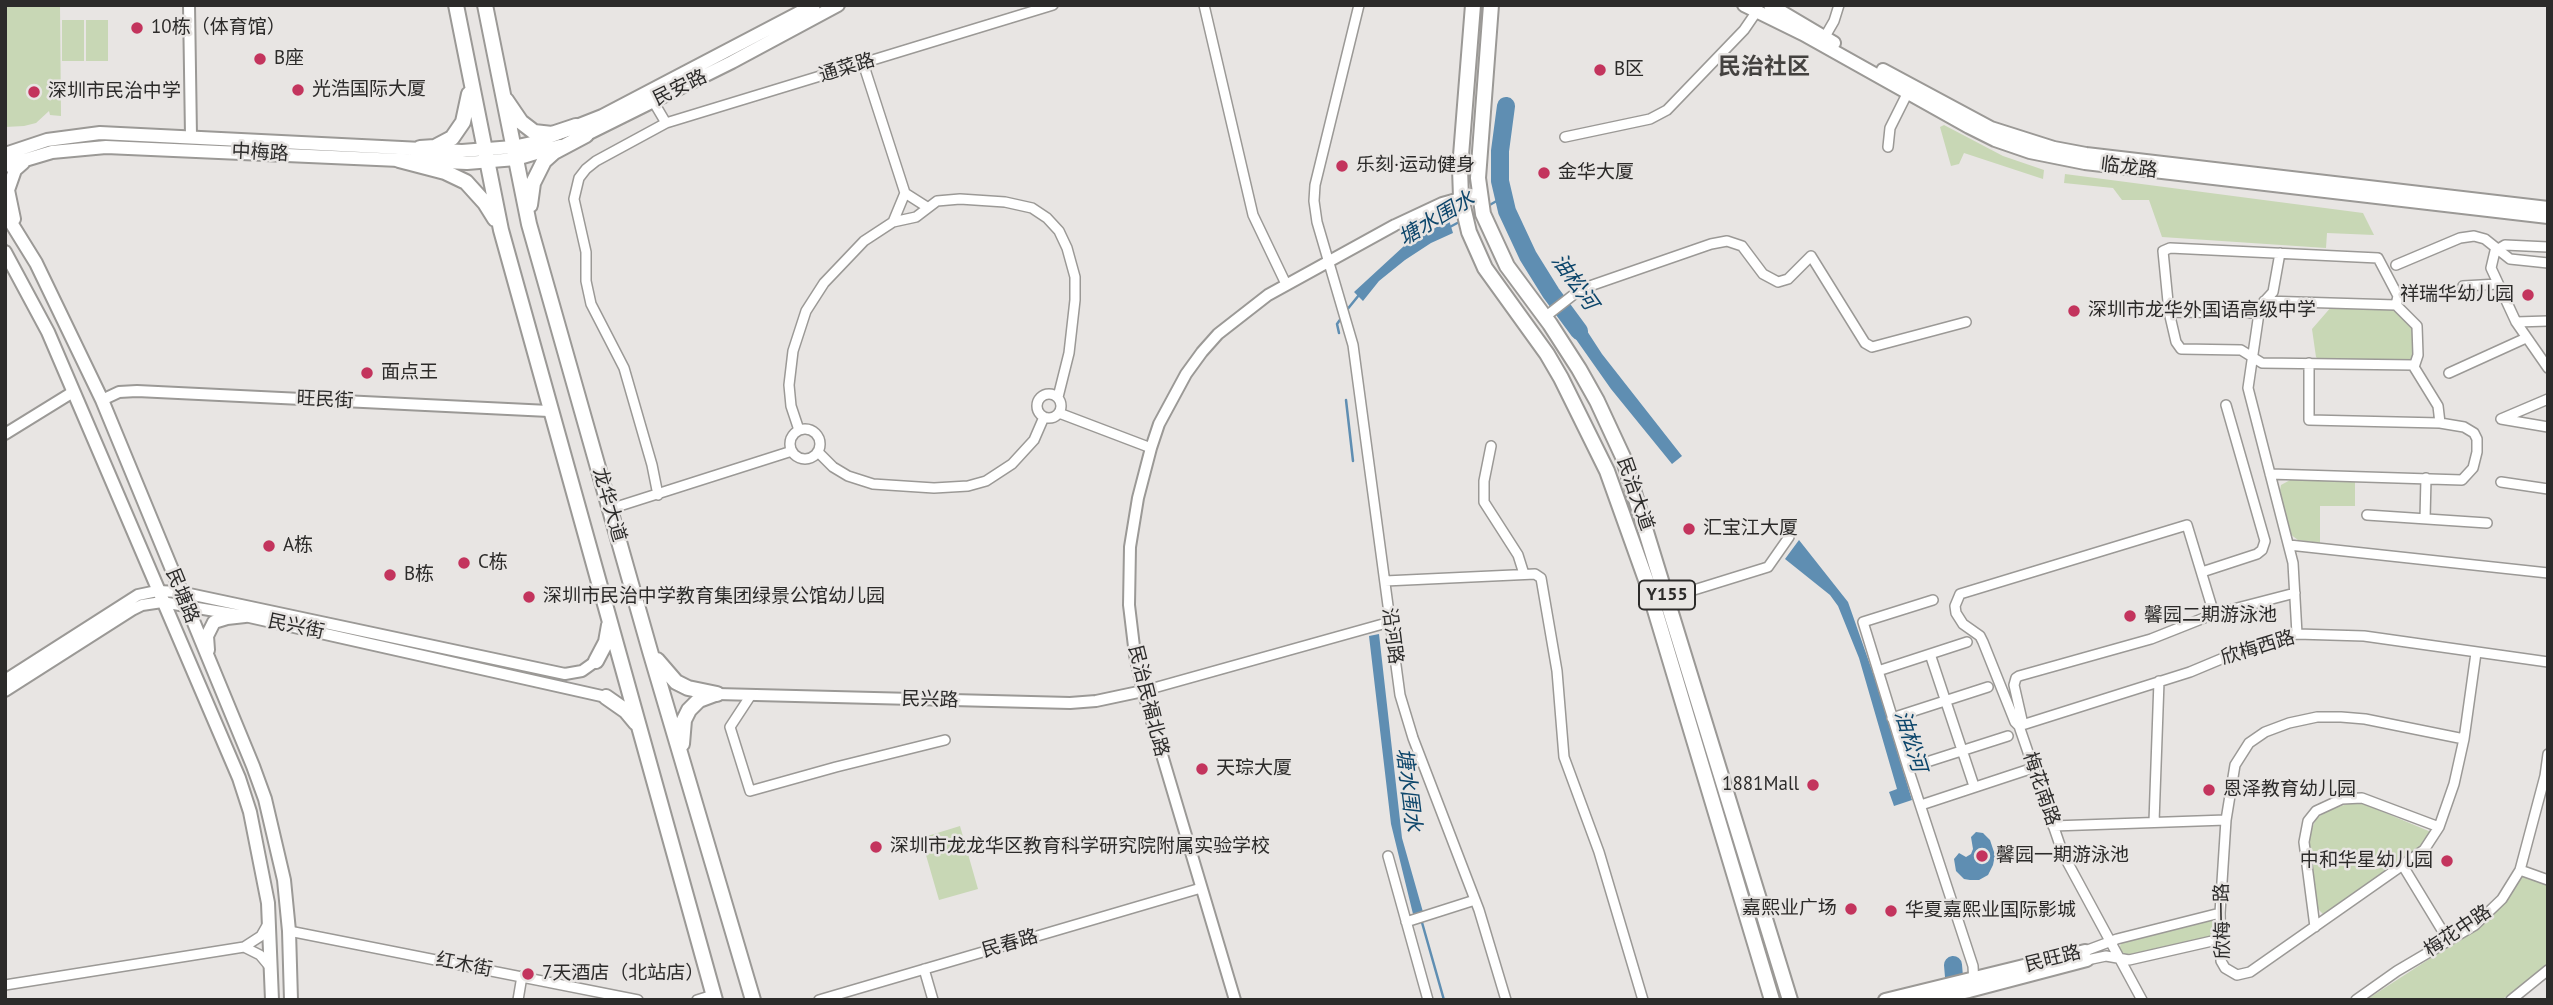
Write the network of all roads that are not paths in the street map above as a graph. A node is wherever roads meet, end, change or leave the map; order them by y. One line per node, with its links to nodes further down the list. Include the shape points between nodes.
1 (189, 5): 22 (street)
2 (456, 5): 16 (main road, 龙华大道)
3 (485, 5): 17 (main road, 龙华大道)
4 (814, 5): 21 (main road, 民安路)
5 (838, 5): 19 (main road, 民安路)
6 (1053, 5): 15 (street, 通菜路)
7 (1204, 5): 51 (street, via 1253,215)
8 (1359, 5): 47 (street, 沿河路, via 1315,185 1317,222)
9 (1473, 5): 34 (main road, 民治大道 / Y155, via 1460,168)
10 (1491, 5): 33 (main road, 民治大道 / Y155)
11 (1770, 5): 14 (main road, 临龙路)
12 (1839, 5): 14 (street)
13 (1751, 8): 14 (main road, 临龙路); 23 (street, via 1747,27 1667,110 1650,119)
14 (1822, 41): 18 (main road, 临龙路); 36 (main road, 临龙路, via 1991,128 2054,148)
15 (863, 63): 20 (street, 通菜路); 32 (street)
16 (470, 79): 25 (main road, via 467,113 458,131 445,143); 29 (main road, 龙华大道)
17 (501, 88): 21 (main road, via 529,130 542,134); 27 (main road, 龙华大道)
18 (1907, 93): 24 (street, via 1890,128); 38 (main road, 临龙路, via 1995,140 2059,159)
19 (653, 101): 20 (street); 21 (main road, 民安路)
20 (666, 123): 87 (street, 通菜路, via 586,169 574,199 591,304 624,368)
21 (581, 131): 27 (main road, 民安路, via 555,148); 40 (main road, via 544,161 533,183)
22 (191, 136): 25 (main road, 中梅路); 26 (main road, 中梅路, via 72,136)
23 (1565, 137)
24 (1888, 147)
25 (421, 148): 29 (main road, 中梅路)
26 (5, 151)
27 (515, 153): 29 (main road, 中梅路); 40 (main road, 龙华大道)
28 (32, 156): 30 (main road, 中梅路, via 106,147); 31 (main road, 中梅路); 42 (main road, via 15,170 8,190)
29 (485, 157): 30 (main road, 中梅路); 41 (main road, 龙华大道)
30 (399, 160): 41 (main road, via 466,182)
31 (5, 166)
32 (905, 192): 35 (street); 39 (street)
33 (1481, 204): 34 (street, 民治民福北路); 55 (main road, 民治大道 / Y155, via 1507,266)
34 (1462, 205): 47 (street, 民治民福北路, via 1429,209); 179 (main road, 民治大道 / Y155, via 1485,268 1547,354 1607,471 1646,580)
35 (927, 207): 39 (street, via 916,217); 68 (street, via 960,199 1005,202 1032,208 1059,231 1075,277 1075,300)
36 (2548, 208)
37 (5, 213): 42 (main road, 民塘路)
38 (2548, 218)
39 (893, 222): 77 (street, via 864,241 824,283 806,311 793,351 789,385)
40 (529, 224): 88 (main road, 龙华大道)
41 (501, 230): 72 (main road, 龙华大道)
42 (18, 233): 69 (main road, 民塘路)
43 (2548, 247): 44 (street, via 2505,245)
44 (2497, 249): 48 (street, via 2510,259); 49 (street, via 2479,237 2468,236); 50 (street, via 2491,268)
45 (5, 253): 67 (main road, 民塘路, via 48,332)
46 (2280, 253): 53 (street, via 2273,292); 54 (street, via 2377,257 2398,296); 56 (street, via 2165,249)
47 (1328, 260): 51 (street, 民治民福北路); 97 (street, 沿河路, via 1356,365)
48 (2548, 263)
49 (2396, 265)
50 (2498, 284): 52 (street); 60 (street)
51 (1286, 285): 80 (street, 民治民福北路, via 1218,334 1202,352 1159,424)
52 (2463, 286)
53 (2264, 301): 54 (street); 57 (street)
54 (2396, 304): 64 (street, via 2417,328)
55 (1550, 313): 59 (street, via 1591,286 1727,241 1742,246 1763,274 1778,282 1788,279 1811,256 1872,347); 101 (main road, 民治大道 / Y155, via 1623,457)
56 (2169, 313): 57 (street); 62 (street, via 2181,349 2239,349)
57 (2259, 313): 62 (street)
58 (2548, 321): 60 (street)
59 (1966, 322)
60 (2516, 322): 61 (street)
61 (2526, 338): 65 (street); 66 (street)
62 (2252, 356): 63 (street, via 2260,363); 83 (street, via 2248,388)
63 (2309, 363): 64 (street); 75 (street, via 2309,420)
64 (2414, 365): 75 (street, via 2438,406)
65 (2548, 369)
66 (2449, 373)
67 (73, 392): 78 (street); 99 (main road, 民塘路)
68 (1058, 397): 73 (street); 74 (street, via 1049,393 1038,399 1037,410)
69 (102, 400): 72 (street, 旺民街, via 119,392 137,391); 100 (main road, 民塘路)
70 (2548, 400): 76 (street, via 2501,419)
71 (2226, 405): 94 (street, via 2265,541 2257,554)
72 (550, 411): 105 (main road, 龙华大道)
73 (1059, 413): 74 (street); 80 (street)
74 (1044, 417): 82 (street, via 1034,440 1012,464 986,481 968,486 873,484 848,476)
75 (2440, 423): 84 (street, via 2474,433 2476,456 2471,472 2462,480)
76 (2548, 428)
77 (800, 430): 81 (street, via 792,437); 82 (street, via 814,433 820,443)
78 (5, 433)
79 (1491, 446): 96 (street, via 1484,502 1518,555)
80 (1151, 448): 120 (street, 民治民福北路, via 1132,525 1129,578 1131,630)
81 (792, 451): 82 (street, via 806,459); 87 (street)
82 (817, 452)
83 (2270, 474): 84 (street); 93 (street)
84 (2426, 478): 90 (street)
85 (2501, 482): 86 (street)
86 (2548, 489)
87 (658, 495): 88 (street)
88 (610, 509): 109 (main road, 龙华大道)
89 (2367, 515): 90 (street)
90 (2425, 519): 91 (street)
91 (2487, 523)
92 (1789, 526): 101 (street, via 1789,537 1768,567)
93 (2289, 545): 95 (street); 98 (street)
94 (2202, 572): 103 (street); 126 (street, via 2187,525 1960,594 1956,613 1980,636)
95 (2548, 573)
96 (1524, 574): 97 (street); 178 (street, via 1538,574 1541,579 1557,671 1564,757 1599,852)
97 (1385, 581): 106 (street, 沿河路)
98 (2295, 593): 103 (street); 107 (street)
99 (159, 596): 100 (street, 民兴街); 116 (street, 民兴街, via 144,592); 119 (street, 民兴街); 149 (main road, 民塘路, via 239,778 250,812)
100 (183, 598): 104 (street, 民兴街); 112 (main road, 民塘路); 113 (street, 民兴街, via 565,674 582,671)
101 (1668, 598): 180 (main road, 民治大道 / Y155)
102 (1933, 600): 115 (street, via 1863,622)
103 (2214, 614): 126 (street, via 2151,639 2016,678)
104 (245, 616): 112 (main road, via 222,618 211,626); 123 (street, 民兴街)
105 (609, 617): 113 (main road, via 606,642); 127 (main road, 龙华大道)
106 (1387, 623): 120 (street); 147 (street, 沿河路, via 1405,714)
107 (2297, 634): 110 (street, 欣梅西路, via 2364,636); 117 (street, 欣梅西路)
108 (1967, 642): 111 (street)
109 (650, 652): 121 (main road, via 676,682); 133 (main road, 龙华大道)
110 (2476, 653): 114 (street, 欣梅西路); 129 (street, 欣梅一路)
111 (1930, 654): 115 (street); 124 (street)
112 (209, 660): 152 (main road, 民塘路, via 265,799 284,880)
113 (596, 661)
114 (2548, 662)
115 (1878, 671): 125 (street)
116 (6, 677)
117 (2159, 681): 126 (street, 欣梅西路); 139 (street)
118 (1988, 687): 124 (street)
119 (5, 691)
120 (1143, 691): 122 (street, 民兴路, via 1070,703); 146 (street, 民治民福北路)
121 (717, 694): 122 (street, 民兴路); 133 (main road, via 699,700 689,710)
122 (751, 695): 130 (street, via 730,727 750,791)
123 (606, 697): 127 (main road, via 626,711)
124 (1946, 700): 125 (street); 131 (street)
125 (1892, 718): 134 (street)
126 (2019, 726): 135 (street, 梅花南路)
127 (642, 734): 166 (main road, 龙华大道)
128 (2008, 736): 131 (street)
129 (2464, 739): 138 (street, 欣梅一路, via 2342,717 2290,723 2265,732 2242,752 2235,765); 141 (street, 欣梅一路)
130 (946, 740)
131 (1962, 751): 134 (street); 136 (street)
132 (2548, 754): 144 (street, 梅花中路)
133 (681, 755): 172 (main road, 龙华大道)
134 (1908, 768): 137 (street)
135 (2032, 768): 136 (street); 140 (street, 梅花南路)
136 (1974, 786): 137 (street)
137 (1921, 805): 164 (street, via 1973,966)
138 (2227, 820): 139 (street); 148 (street, 欣梅一路)
139 (2154, 822): 140 (street)
140 (2053, 827): 155 (street, 梅花南路, via 2071,872)
141 (2439, 827): 143 (street, 欣梅一路, via 2424,850); 151 (street, via 2362,798 2342,799 2316,811 2308,821 2304,842)
142 (1388, 856): 150 (street)
143 (2403, 866): 151 (street, 欣梅一路); 154 (street)
144 (2520, 870): 145 (street); 154 (street, 梅花中路, via 2488,914)
145 (2548, 880)
146 (1201, 888): 159 (street, 民春路); 175 (street, 民治民福北路)
147 (1475, 900): 150 (street); 177 (street, 沿河路)
148 (2220, 913): 153 (street, 欣梅一路); 155 (street, 民旺路)
149 (270, 921): 156 (street, via 261,936); 161 (main road, 民塘路)
150 (1410, 921): 176 (street)
151 (2315, 927): 153 (street, 欣梅一路, via 2242,975 2229,972 2222,964)
152 (289, 931): 162 (street, 红木街); 168 (main road, 民塘路)
153 (2221, 939): 158 (street, 民旺路)
154 (2448, 940): 184 (street, 梅花中路)
155 (2109, 942): 157 (street, 民旺路); 158 (street, 梅花南路)
156 (244, 947): 161 (street, via 260,956); 163 (street)
157 (2086, 955): 158 (street, 民旺路); 164 (main road, 民旺路)
158 (2118, 959): 183 (street, 梅花南路)
159 (924, 969): 173 (street, 民春路); 174 (street)
160 (2548, 970): 185 (street)
161 (272, 971): 167 (main road, 民塘路)
162 (522, 976): 169 (street); 170 (street, 红木街)
163 (5, 985)
164 (1971, 985): 165 (main road, 民旺路)
165 (1939, 991): 181 (main road, 民旺路); 182 (main road, 民旺路)
166 (714, 998): 171 (street)
167 (272, 1000)
168 (291, 1000)
169 (518, 1000)
170 (638, 1000)
171 (696, 1000)
172 (753, 1000)
173 (819, 1000)
174 (933, 1000)
175 (1235, 1000)
176 (1428, 1000)
177 (1506, 1000)
178 (1643, 1000)
179 (1772, 1000)
180 (1790, 1000)
181 (1885, 1000)
182 (1923, 1000)
183 (2142, 1000)
184 (2356, 1000)
185 (2511, 1000)

